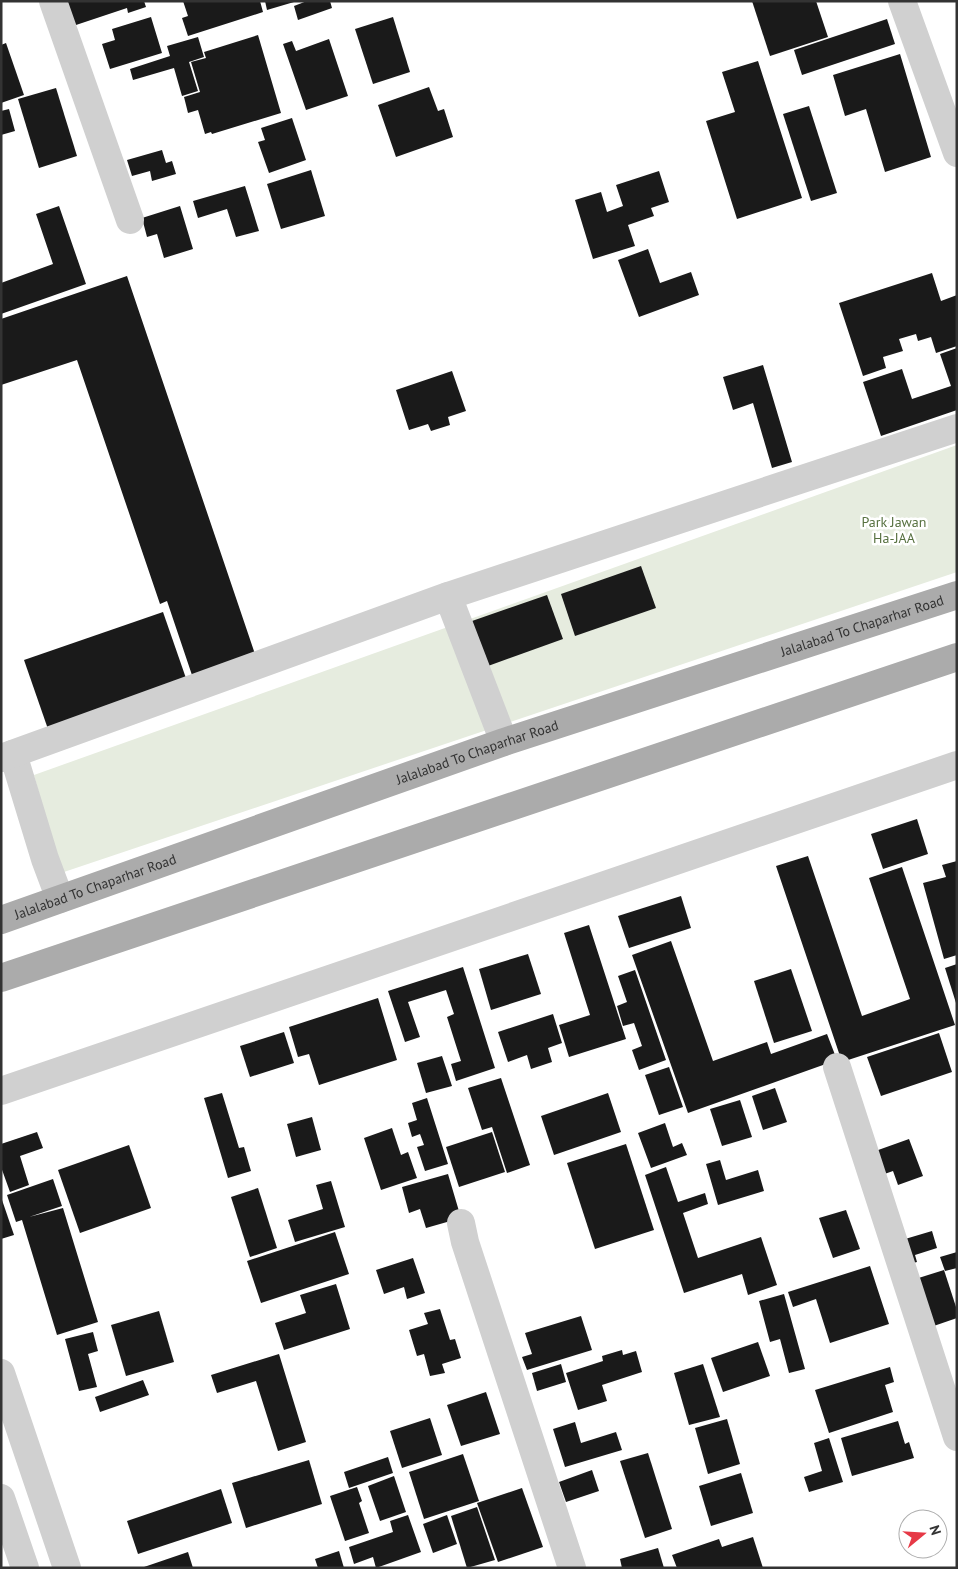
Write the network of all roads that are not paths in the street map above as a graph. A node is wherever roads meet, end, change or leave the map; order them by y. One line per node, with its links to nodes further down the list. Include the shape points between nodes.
1 (53, 1): 4 (street)
2 (902, 1): 3 (street)
3 (957, 153)
4 (130, 220)
5 (957, 428): 7 (street)
6 (957, 594): 9 (main road, Jalalabad To Chaparhar Road)
7 (448, 596): 9 (street); 10 (street)
8 (957, 658): 14 (main road)
9 (504, 742): 12 (main road, Jalalabad To Chaparhar Road)
10 (7, 756): 12 (street)
11 (957, 765): 16 (street)
12 (60, 899): 13 (main road, Jalalabad To Chaparhar Road)
13 (1, 920)
14 (1, 978)
15 (837, 1066): 19 (street)
16 (1, 1091)
17 (461, 1223): 23 (street)
18 (1, 1373): 22 (street)
19 (957, 1437)
20 (1, 1498): 21 (street)
21 (25, 1568)
22 (67, 1568)
23 (572, 1568)

